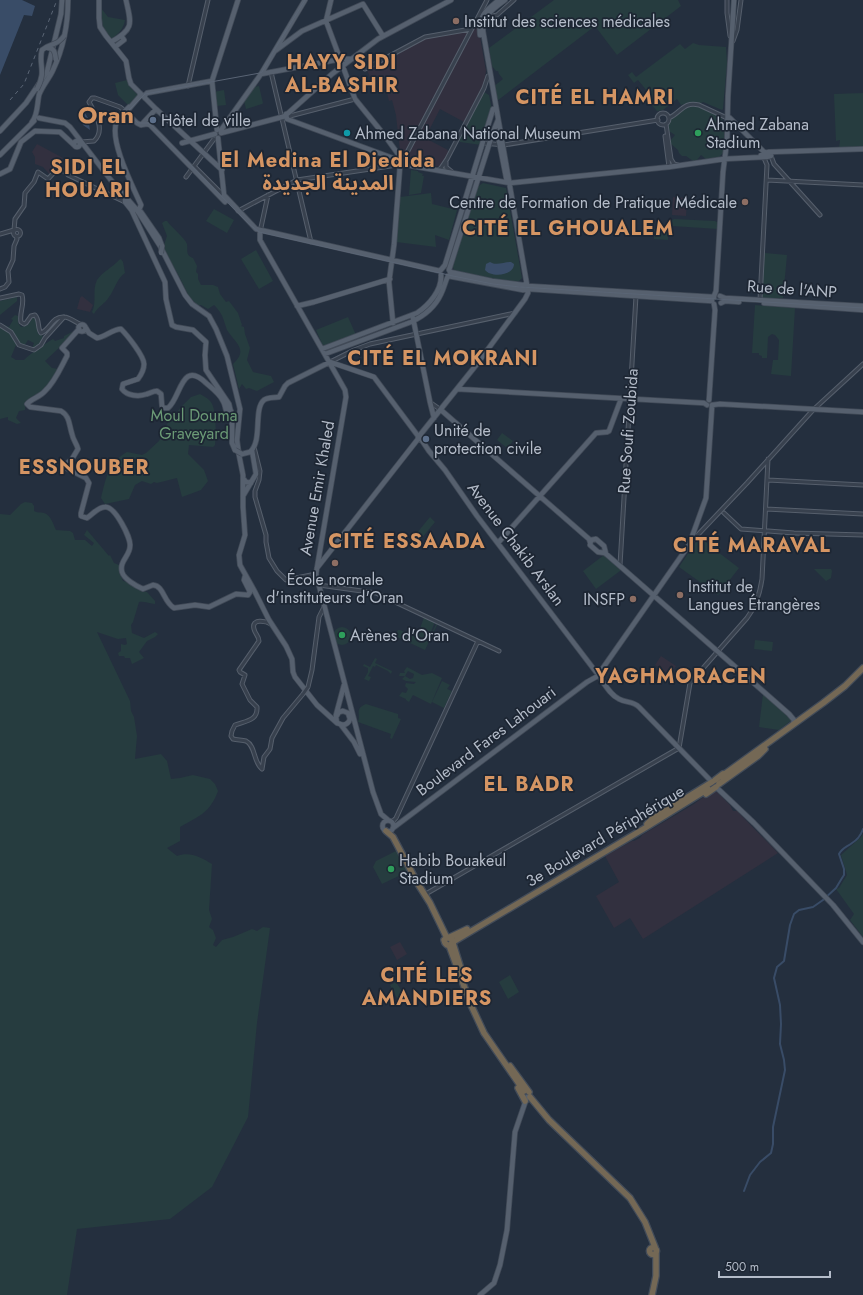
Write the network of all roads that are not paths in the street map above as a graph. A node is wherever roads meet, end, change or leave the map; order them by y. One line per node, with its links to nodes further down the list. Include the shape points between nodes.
1 (63, 0): 46 (main road, via 50,65)
2 (68, 0): 25 (main road)
3 (99, 0): 29 (main road, via 100,25)
4 (126, 0): 27 (main road, via 130,20)
5 (208, 0): 43 (street)
6 (238, 0): 42 (main road)
7 (305, 0): 31 (main road)
8 (331, 0): 20 (main road)
9 (451, 0): 26 (main road)
10 (487, 0): 19 (street)
11 (499, 0): 23 (main road, via 483,14)
12 (506, 0): 17 (main road)
13 (514, 0): 18 (street)
14 (727, 0): 32 (street)
15 (735, 0): 28 (main road); 32 (main road)
16 (741, 0): 28 (street)
17 (496, 7): 18 (street, via 495,12); 21 (main road, via 487,15)
18 (500, 12): 21 (street)
19 (479, 15): 22 (street); 23 (street)
20 (326, 21): 26 (main road, via 363,4); 31 (main road, via 302,31); 34 (main road)
21 (484, 22): 41 (main road, via 483,34)
22 (474, 24): 23 (street); 24 (street)
23 (479, 26): 41 (main road)
24 (469, 30): 38 (street, via 425,36); 76 (street)
25 (64, 36): 33 (main road, bridge, via 59,43 44,48); 35 (main road)
26 (383, 36): 36 (main road)
27 (123, 38): 29 (main road); 30 (main road)
28 (733, 41): 55 (main road)
29 (111, 42): 30 (main road)
30 (115, 47): 47 (main road, via 127,64 131,84)
31 (273, 51): 40 (main road)
32 (731, 52): 55 (main road)
33 (42, 54): 35 (main road, bridge, via 46,48 52,48); 46 (main road, bridge, via 43,74)
34 (341, 59): 36 (main road); 37 (main road); 39 (main road)
35 (56, 60): 46 (main road, via 53,70)
36 (350, 60): 37 (main road)
37 (343, 65): 48 (main road); 53 (main road)
38 (365, 70)
39 (271, 72): 40 (main road); 53 (street)
40 (261, 74): 62 (main road)
41 (489, 77): 44 (main road); 45 (street); 58 (main road)
42 (212, 81): 43 (main road); 62 (main road)
43 (189, 84): 47 (main road)
44 (490, 87): 45 (street, via 487,85); 50 (main road)
45 (484, 88): 73 (street)
46 (39, 89): 52 (main road); 61 (main road)
47 (142, 96): 49 (main road); 51 (main road)
48 (355, 99): 53 (street); 76 (main road, via 398,154)
49 (156, 109): 60 (main road); 63 (main road)
50 (493, 109): 57 (main road); 58 (main road)
51 (126, 113): 60 (main road, Avenue Emir Khaled); 66 (street, via 120,107 94,98 89,101 99,131 95,140); 95 (main road, via 117,119 116,134 121,161 141,205)
52 (37, 117): 66 (main road, via 65,123); 71 (main road)
53 (284, 117): 62 (main road); 76 (main road); 86 (street)
54 (669, 118): 55 (street, via 683,107 694,104); 56 (street, via 663,113 658,116); 59 (street)
55 (729, 118): 72 (main road); 75 (main road)
56 (658, 120): 59 (street); 68 (street)
57 (490, 122): 58 (main road); 65 (main road)
58 (497, 122): 67 (main road); 68 (main road)
59 (664, 124): 74 (street); 79 (street)
60 (141, 125): 78 (main road, Avenue Emir Khaled, via 150,125)
61 (0, 131)
62 (218, 134): 63 (main road); 70 (street); 80 (main road)
63 (190, 141): 64 (main road); 70 (main road)
64 (182, 143)
65 (483, 143): 67 (street); 85 (main road)
66 (78, 144): 83 (main road, via 60,132 35,131 21,142 10,169); 93 (main road)
67 (489, 144): 68 (street); 85 (main road)
68 (502, 145): 89 (main road)
69 (863, 149): 72 (main road)
70 (204, 154): 78 (street); 80 (main road)
71 (0, 155)
72 (766, 155): 75 (main road); 87 (street); 88 (street)
73 (447, 159): 81 (street); 82 (street, via 446,167)
74 (670, 159): 77 (street, via 674,164); 79 (street)
75 (726, 159): 77 (main road); 117 (main road, Boulevard Fares Lahouari)
76 (400, 163): 81 (main road); 86 (street); 108 (main road)
77 (680, 165): 79 (main road)
78 (194, 167): 84 (street); 91 (main road, Avenue Emir Khaled)
79 (670, 167): 89 (main road)
80 (222, 170): 91 (main road)
81 (438, 170): 82 (main road)
82 (452, 173): 85 (main road)
83 (0, 174)
84 (186, 177)
85 (475, 177): 89 (main road); 99 (main road)
86 (297, 180): 92 (street); 105 (street)
87 (766, 180): 88 (street); 118 (street)
88 (789, 181): 90 (street); 97 (street)
89 (508, 183): 113 (main road)
90 (863, 185)
91 (220, 191): 96 (main road); 100 (main road, Avenue Emir Khaled)
92 (268, 195): 96 (street); 101 (street)
93 (125, 199): 94 (main road); 95 (main road); 103 (street, via 83,182 59,167 49,179 40,172 26,192 24,206 14,223)
94 (132, 210): 98 (main road); 107 (main road)
95 (139, 210): 98 (main road)
96 (238, 211): 101 (main road)
97 (820, 215)
98 (143, 219): 106 (main road, bridge, via 160,238); 147 (main road, via 189,300 213,322 227,356 240,408 236,446)
99 (460, 226): 110 (main road); 111 (main road)
100 (254, 231): 101 (main road); 104 (main road, Avenue Emir Khaled)
101 (260, 232): 104 (main road); 105 (main road); 108 (main road)
102 (2, 233): 103 (street)
103 (16, 233): 114 (street, via 13,260 8,271 9,282)
104 (260, 240): 120 (main road, Avenue Emir Khaled)
105 (311, 242): 108 (main road)
106 (161, 253): 107 (main road, via 157,257); 109 (main road)
107 (153, 256): 109 (main road)
108 (392, 261): 110 (main road, via 438,270); 112 (main road)
109 (159, 267): 141 (main road, via 165,282 172,325 193,330 205,340 206,370 227,400)
110 (441, 273): 111 (main road, via 444,277); 111 (main road, via 445,268); 125 (main road, via 440,283 432,300)
111 (449, 274): 113 (main road); 125 (main road, via 436,302 426,313)
112 (390, 279): 120 (main road); 124 (main road)
113 (526, 287): 115 (main road); 117 (main road); 122 (main road, via 527,295)
114 (0, 289)
115 (636, 296): 117 (main road); 136 (street, Rue Soufi Zoubida)
116 (0, 298): 123 (street, via 21,295 21,322 26,323 34,314 37,316 41,333 54,320)
117 (716, 300): 118 (main road, Rue de l'ANP); 121 (main road, Rue de l'ANP); 138 (main road, Boulevard Fares Lahouari)
118 (760, 300): 119 (main road, Rue de l'ANP)
119 (863, 306)
120 (298, 308): 130 (main road, Avenue Emir Khaled)
121 (863, 310)
122 (516, 313): 129 (street); 134 (main road)
123 (64, 316): 126 (street, via 34,350 19,345 10,330); 127 (street)
124 (394, 321): 125 (main road); 128 (main road)
125 (413, 321): 128 (main road); 129 (main road)
126 (0, 325)
127 (81, 329): 141 (main road, via 98,338 121,329 140,354 144,361 138,379 123,384 122,388 129,395 158,391 162,394 162,406 168,408 183,381 196,376 219,395 227,410); 165 (main road, via 62,348 67,356 50,386 27,404 30,407 61,411 68,419 78,449 66,464 66,468 86,478 89,484 81,516 87,518 104,507 114,510 130,545 129,553 122,563 123,575 142,589 153,584 158,586 164,598 174,608 195,604 209,607 236,594 248,595 250,591 244,580)
128 (382, 330): 130 (main road); 131 (main road)
129 (416, 334): 132 (street, via 363,346); 137 (main road)
130 (322, 349): 131 (main road, Avenue Emir Khaled)
131 (325, 354): 132 (main road, Avenue Emir Khaled)
132 (330, 362): 144 (main road, Avenue Chakib Arslan, via 374,377); 145 (main road, via 286,384 279,397 263,401 259,409 259,425); 163 (main road, Avenue Emir Khaled, via 343,385 346,397)
133 (863, 365): 140 (street)
134 (457, 389): 135 (main road); 139 (main road)
135 (621, 399): 136 (main road); 151 (main road, via 609,431 596,433)
136 (630, 399): 138 (main road); 162 (street, Rue Soufi Zoubida)
137 (430, 402): 139 (street); 143 (main road)
138 (709, 403): 140 (main road); 160 (main road, Boulevard Fares Lahouari, via 706,498)
139 (441, 410): 143 (main road); 151 (main road)
140 (813, 410): 142 (main road); 146 (street)
141 (231, 411): 145 (main road, bridge, via 232,443 235,450 242,454)
142 (863, 412)
143 (434, 418): 144 (main road)
144 (420, 436): 159 (main road, Avenue Chakib Arslan); 163 (main road)
145 (253, 449): 149 (main road, via 257,473); 164 (street, via 260,471 256,497 271,563 286,580)
146 (768, 459): 148 (street); 154 (street)
147 (243, 478): 149 (main road); 152 (main road)
148 (768, 480): 150 (street); 153 (street)
149 (251, 483): 152 (main road)
150 (863, 485)
151 (541, 496): 158 (main road); 159 (main road)
152 (243, 498): 165 (main road, via 245,535 239,560)
153 (766, 509): 155 (street); 156 (street)
154 (722, 512): 156 (street, via 741,529); 160 (street)
155 (863, 514)
156 (764, 531): 157 (street); 172 (street, via 762,579 756,602 747,618)
157 (863, 536)
158 (591, 540): 161 (main road, via 596,539 604,546); 161 (main road, via 590,545 598,552)
159 (498, 543): 174 (main road, Avenue Chakib Arslan)
160 (687, 544): 167 (main road, Boulevard Fares Lahouari)
161 (604, 552): 162 (main road)
162 (620, 566): 167 (main road)
163 (316, 569): 164 (main road, Avenue Emir Khaled)
164 (316, 574): 166 (main road, Avenue Emir Khaled)
165 (245, 576): 169 (main road)
166 (319, 585): 168 (main road, Avenue Emir Khaled); 170 (street, via 376,593)
167 (652, 594): 172 (main road); 174 (main road, Boulevard Fares Lahouari)
168 (324, 608): 169 (street, bridge, via 319,617 308,687 283,718 264,757 262,769 258,765 251,744 233,739 231,733 235,725 253,719 257,714 257,707 250,700 242,684 245,675 239,671 259,641 253,626 255,623 261,621); 176 (main road, Avenue Emir Khaled)
169 (272, 624): 177 (main road, via 289,652 295,677)
170 (478, 641): 171 (street); 189 (street)
171 (499, 651)
172 (718, 651): 181 (main road); 184 (street, via 690,683)
173 (863, 668): 179 (highway, via 845,686)
174 (596, 673): 184 (main road, Avenue Chakib Arslan, via 617,698 638,705); 191 (main road, Boulevard Fares Lahouari)
175 (863, 673): 185 (highway, via 829,702)
176 (344, 684): 178 (main road); 180 (main road, Avenue Emir Khaled)
177 (321, 709): 178 (main road); 182 (main road)
178 (336, 712): 180 (main road, via 343,711); 182 (main road)
179 (809, 713): 181 (main road, via 798,718); 183 (highway)
180 (351, 715): 182 (main road, via 347,724); 190 (main road, Avenue Emir Khaled, via 375,799 382,815)
181 (790, 715): 183 (main road, via 794,720)
182 (339, 724): 192 (main road, via 360,752)
183 (793, 725): 185 (highway)
184 (679, 748): 187 (main road, Avenue Chakib Arslan); 197 (street)
185 (764, 748): 186 (highway); 187 (highway, via 758,756)
186 (723, 777)
187 (716, 783): 193 (highway, via 652,819); 198 (main road)
188 (707, 788): 193 (highway)
189 (397, 816): 190 (street); 191 (street)
190 (391, 821): 191 (main road); 192 (main road); 194 (main road)
191 (400, 822): 194 (main road, Boulevard Fares Lahouari)
192 (383, 823): 195 (main road)
193 (648, 825): 200 (highway)
194 (393, 828): 195 (main road); 196 (highway)
195 (386, 831): 196 (highway)
196 (393, 837): 197 (highway)
197 (424, 895): 200 (highway, via 430,904 431,912)
198 (828, 898): 199 (main road); 201 (main road)
199 (863, 939)
200 (450, 940): 202 (highway, via 457,975 462,980 484,1033)
201 (863, 942)
202 (505, 1062): 203 (highway); 203 (highway, via 507,1072)
203 (527, 1096): 204 (main road, via 515,1132 506,1230 499,1270 492,1286); 205 (highway, via 558,1131 630,1198 645,1222 653,1250 656,1276)
204 (480, 1295)
205 (651, 1295)

